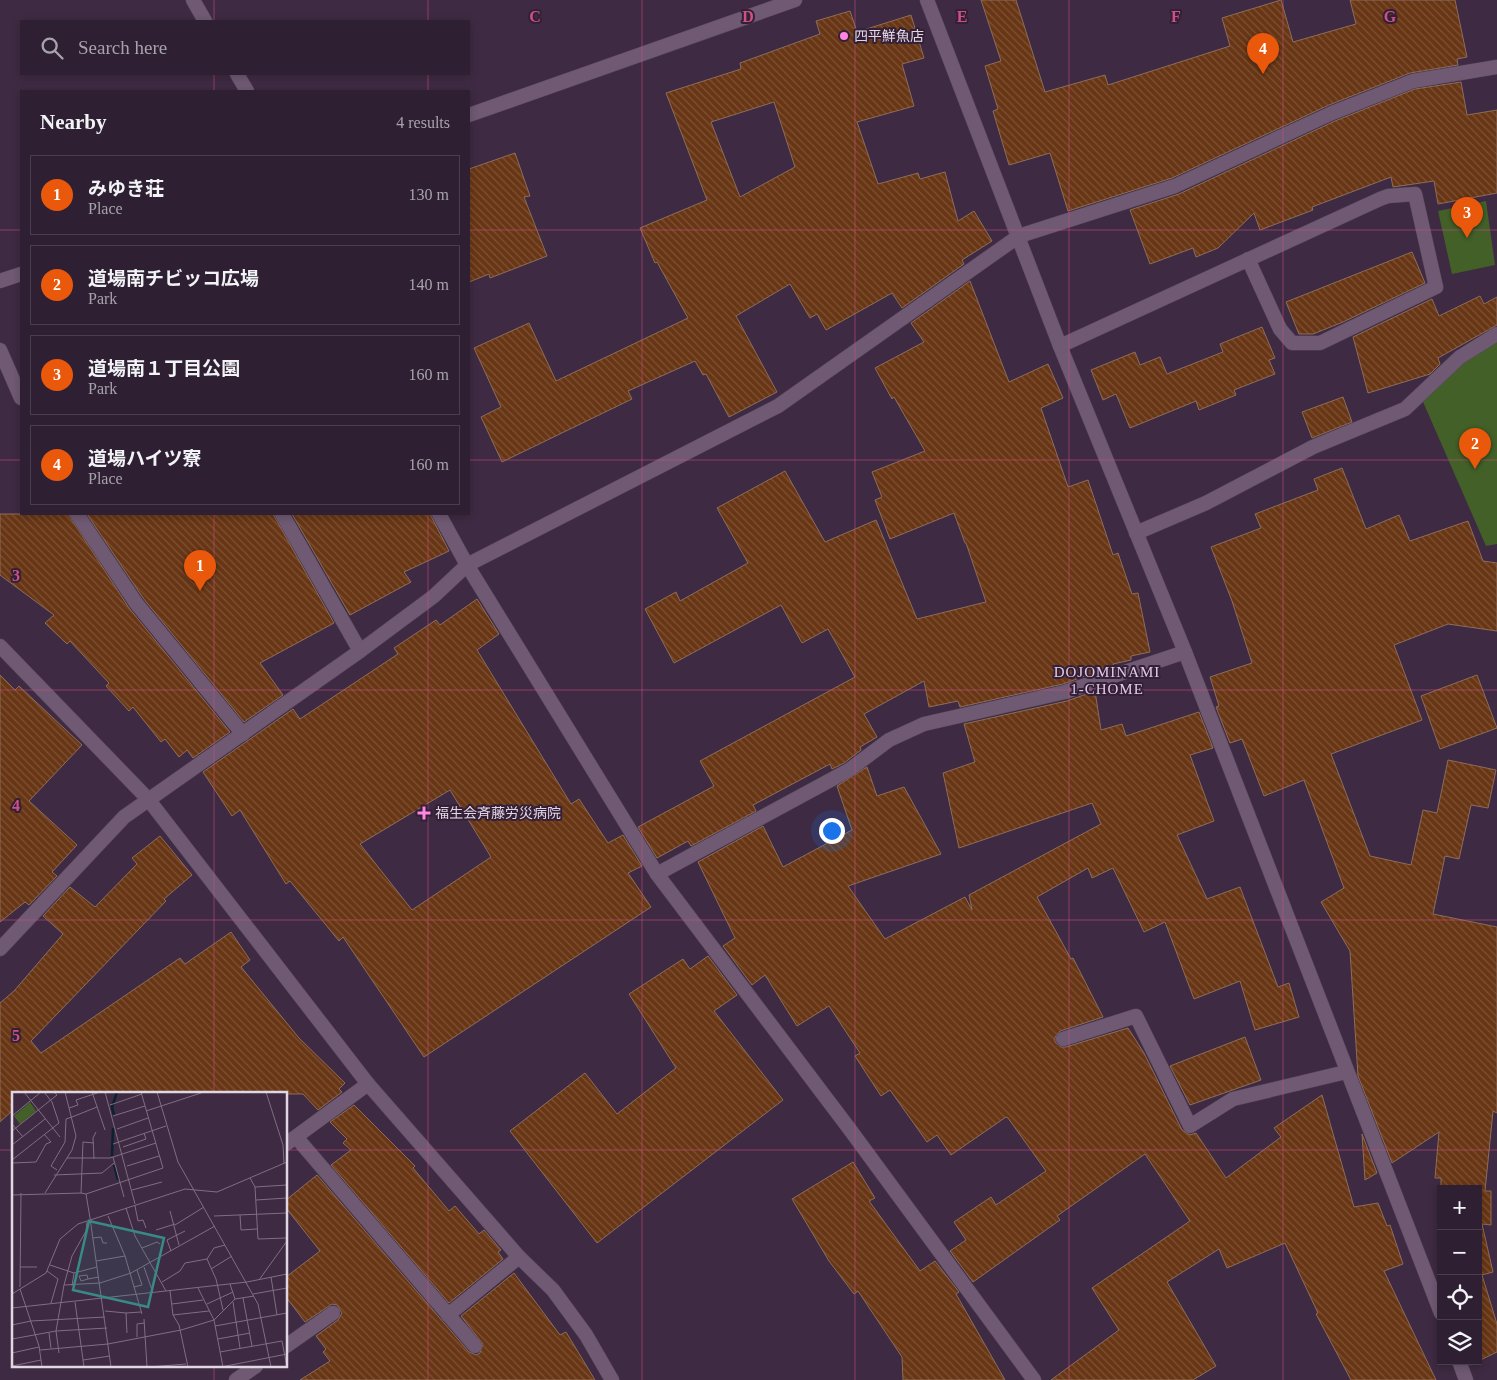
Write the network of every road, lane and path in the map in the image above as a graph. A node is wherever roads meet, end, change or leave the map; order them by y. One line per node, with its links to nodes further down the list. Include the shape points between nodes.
1 (193, 0): 4 (street)
2 (795, 0): 8 (street)
3 (927, 0): 9 (street)
4 (204, 20)
5 (1497, 67): 9 (street, via 1413,81 1332,113 1175,186)
6 (238, 75): 7 (street)
7 (246, 90)
8 (470, 114)
9 (1019, 236): 14 (street); 21 (street, via 778,406)
10 (1248, 259): 10 (street, via 1380,199 1414,194 1436,287 1320,342 1292,343 1280,329); 14 (street)
11 (20, 274): 12 (street)
12 (0, 281)
13 (1497, 334): 20 (street, via 1460,356 1405,409 1313,447 1206,503)
14 (1060, 346): 20 (street)
15 (0, 350): 16 (street)
16 (20, 396)
17 (78, 515): 25 (street, via 136,602)
18 (283, 515): 23 (street)
19 (439, 515): 21 (street)
20 (1136, 533): 24 (street)
21 (467, 565): 23 (street, via 434,596); 27 (street)
22 (0, 646): 26 (street)
23 (360, 651): 25 (street)
24 (1185, 652): 27 (street, via 1065,692 924,724 889,740 848,770); 30 (street)
25 (243, 734): 26 (street)
26 (148, 799): 28 (street, via 124,818); 31 (street)
27 (656, 874): 43 (street)
28 (0, 949)
29 (1063, 1039): 30 (street, via 1136,1016 1190,1126 1233,1099)
30 (1346, 1072): 34 (street)
31 (368, 1084): 32 (street); 33 (street)
32 (291, 1141): 36 (street)
33 (519, 1257): 36 (street); 42 (street, via 553,1290 586,1335)
34 (1437, 1303)
35 (334, 1313): 37 (street)
36 (448, 1315): 38 (street)
37 (288, 1345)
38 (475, 1346)
39 (1460, 1365): 44 (street)
40 (253, 1368): 41 (street)
41 (236, 1380)
42 (612, 1380)
43 (1034, 1380)
44 (1466, 1380)

